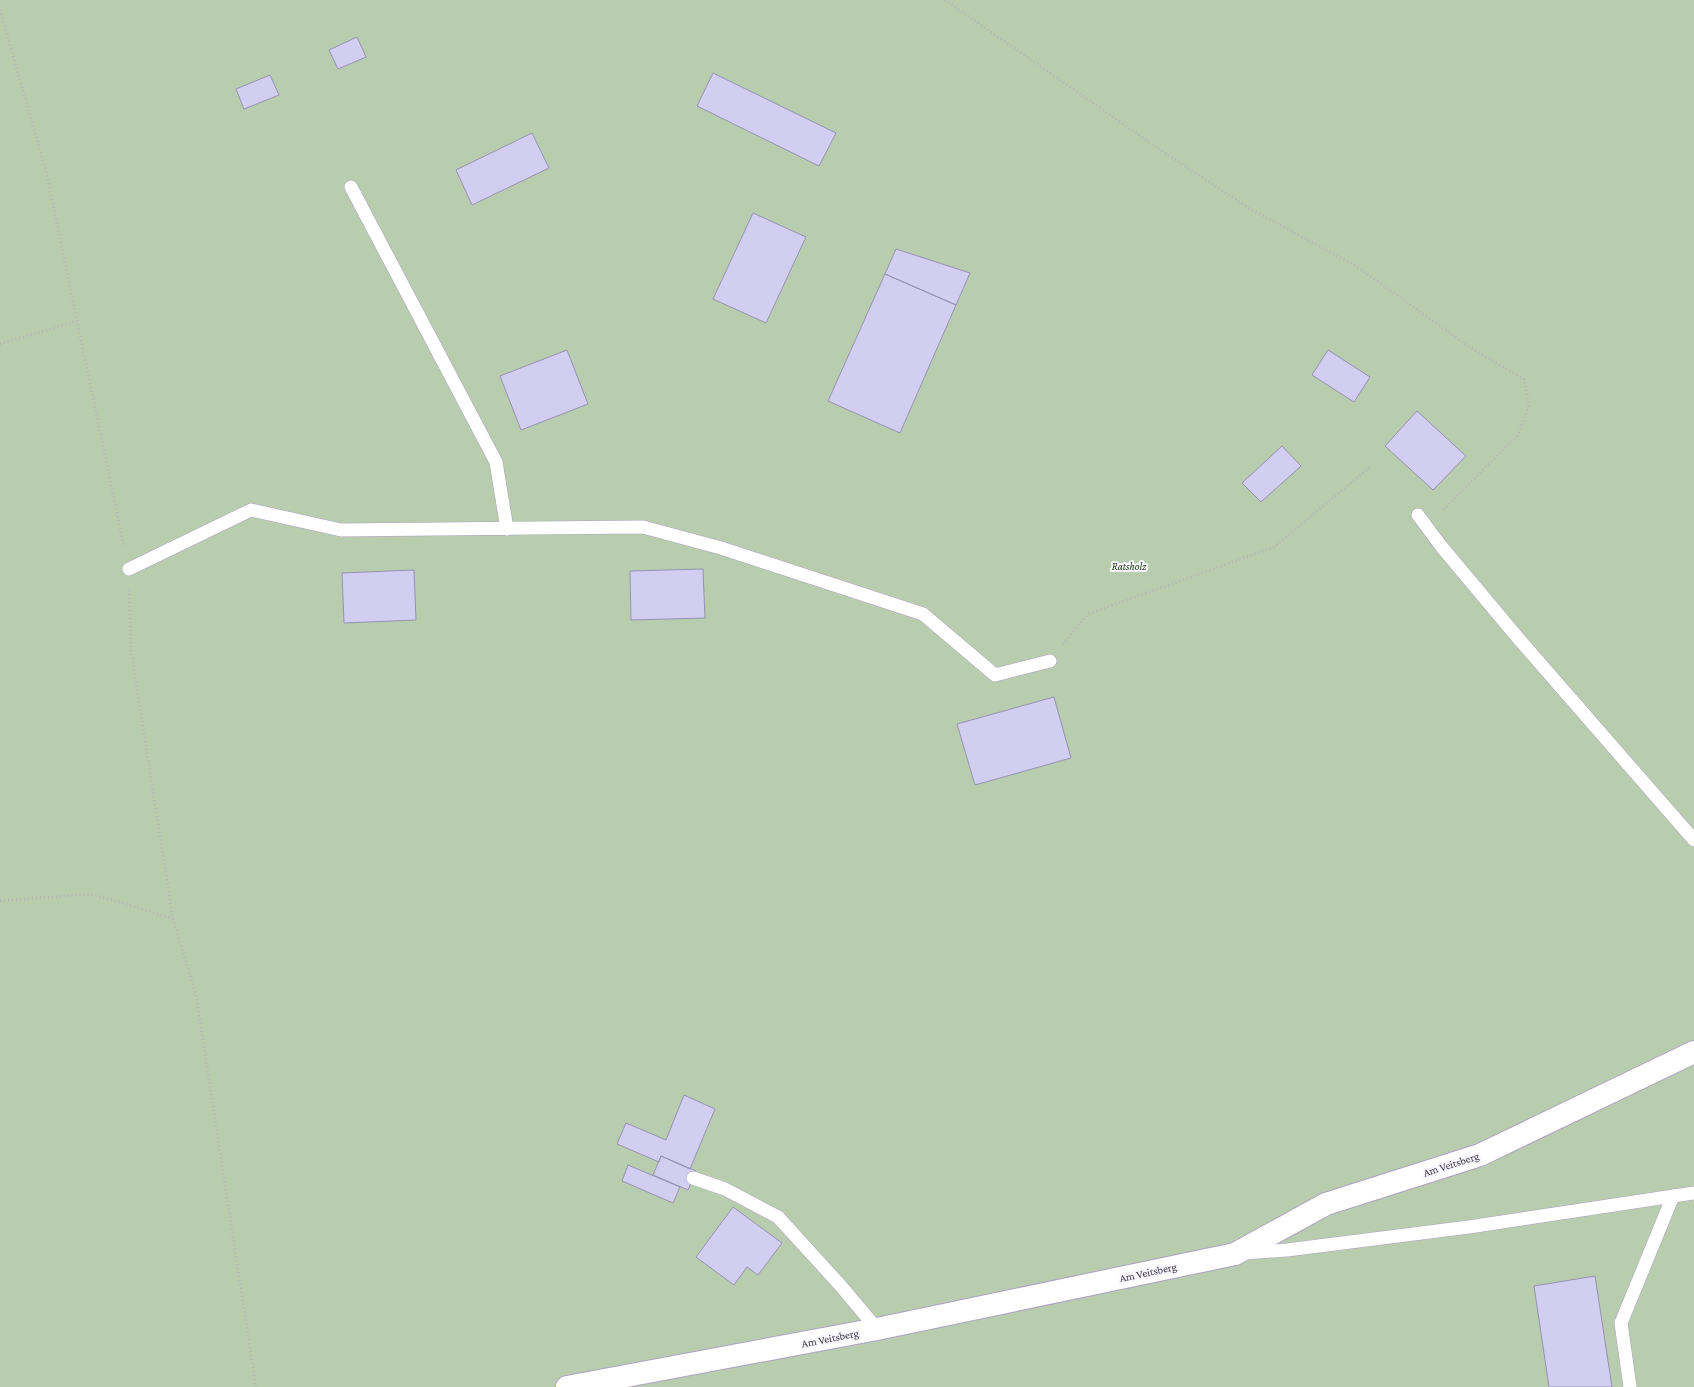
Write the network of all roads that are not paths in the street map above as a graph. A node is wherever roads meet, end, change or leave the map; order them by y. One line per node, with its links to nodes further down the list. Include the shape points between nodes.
1 (351, 187): 3 (lane, via 496,462)
2 (1418, 515): 6 (lane, via 1518,638)
3 (506, 529): 4 (lane, via 341,530 252,510); 5 (lane, via 643,527 721,548 923,614 994,675)
4 (129, 570)
5 (1050, 661)
6 (1694, 840)
7 (1694, 1052): 11 (street, Am Veitsberg, via 1480,1155 1326,1204)
8 (692, 1178): 12 (lane, via 726,1189 778,1217)
9 (1694, 1193): 10 (lane)
10 (1672, 1196): 11 (lane, via 1469,1227); 14 (lane, via 1621,1323)
11 (1235, 1254): 12 (street, Am Veitsberg)
12 (877, 1329): 13 (street, Am Veitsberg)
13 (567, 1387)
14 (1630, 1387)

